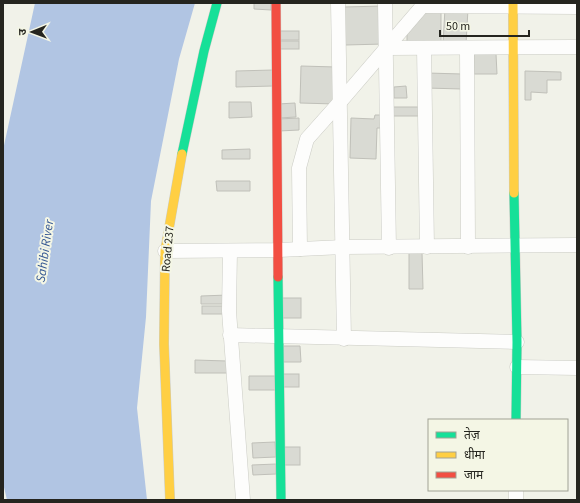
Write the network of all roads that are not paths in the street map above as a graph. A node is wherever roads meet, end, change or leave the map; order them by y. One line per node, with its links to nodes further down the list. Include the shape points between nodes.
1 (217, 3): 22 (street, Road 237, via 187,128)
2 (276, 3): 21 (street)
3 (338, 3): 13 (street)
4 (385, 3): 10 (street)
5 (424, 5): 6 (street); 10 (street)
6 (513, 5): 7 (street); 8 (street)
7 (577, 7)
8 (514, 47): 9 (street); 12 (street); 14 (street)
9 (577, 47)
10 (386, 48): 11 (street); 13 (street); 19 (street)
11 (424, 48): 12 (street); 17 (street)
12 (467, 48): 18 (street)
13 (340, 102): 16 (street); 20 (street, via 307,139 302,153 299,168)
14 (514, 246): 15 (street); 18 (street); 27 (street)
15 (577, 246)
16 (343, 247): 19 (street); 20 (street); 26 (street)
17 (427, 247): 18 (street); 19 (street)
18 (468, 247)
19 (389, 248)
20 (300, 249): 21 (street)
21 (279, 250): 23 (street); 25 (street)
22 (165, 251): 23 (street); 31 (street, Road 237, via 164,344)
23 (230, 251): 24 (street)
24 (230, 335): 25 (street); 32 (street)
25 (278, 336): 26 (street); 33 (street)
26 (344, 339): 27 (street)
27 (517, 342): 28 (street)
28 (517, 367): 29 (street); 30 (street)
29 (577, 368)
30 (516, 419)
31 (170, 500)
32 (243, 500)
33 (281, 500)

